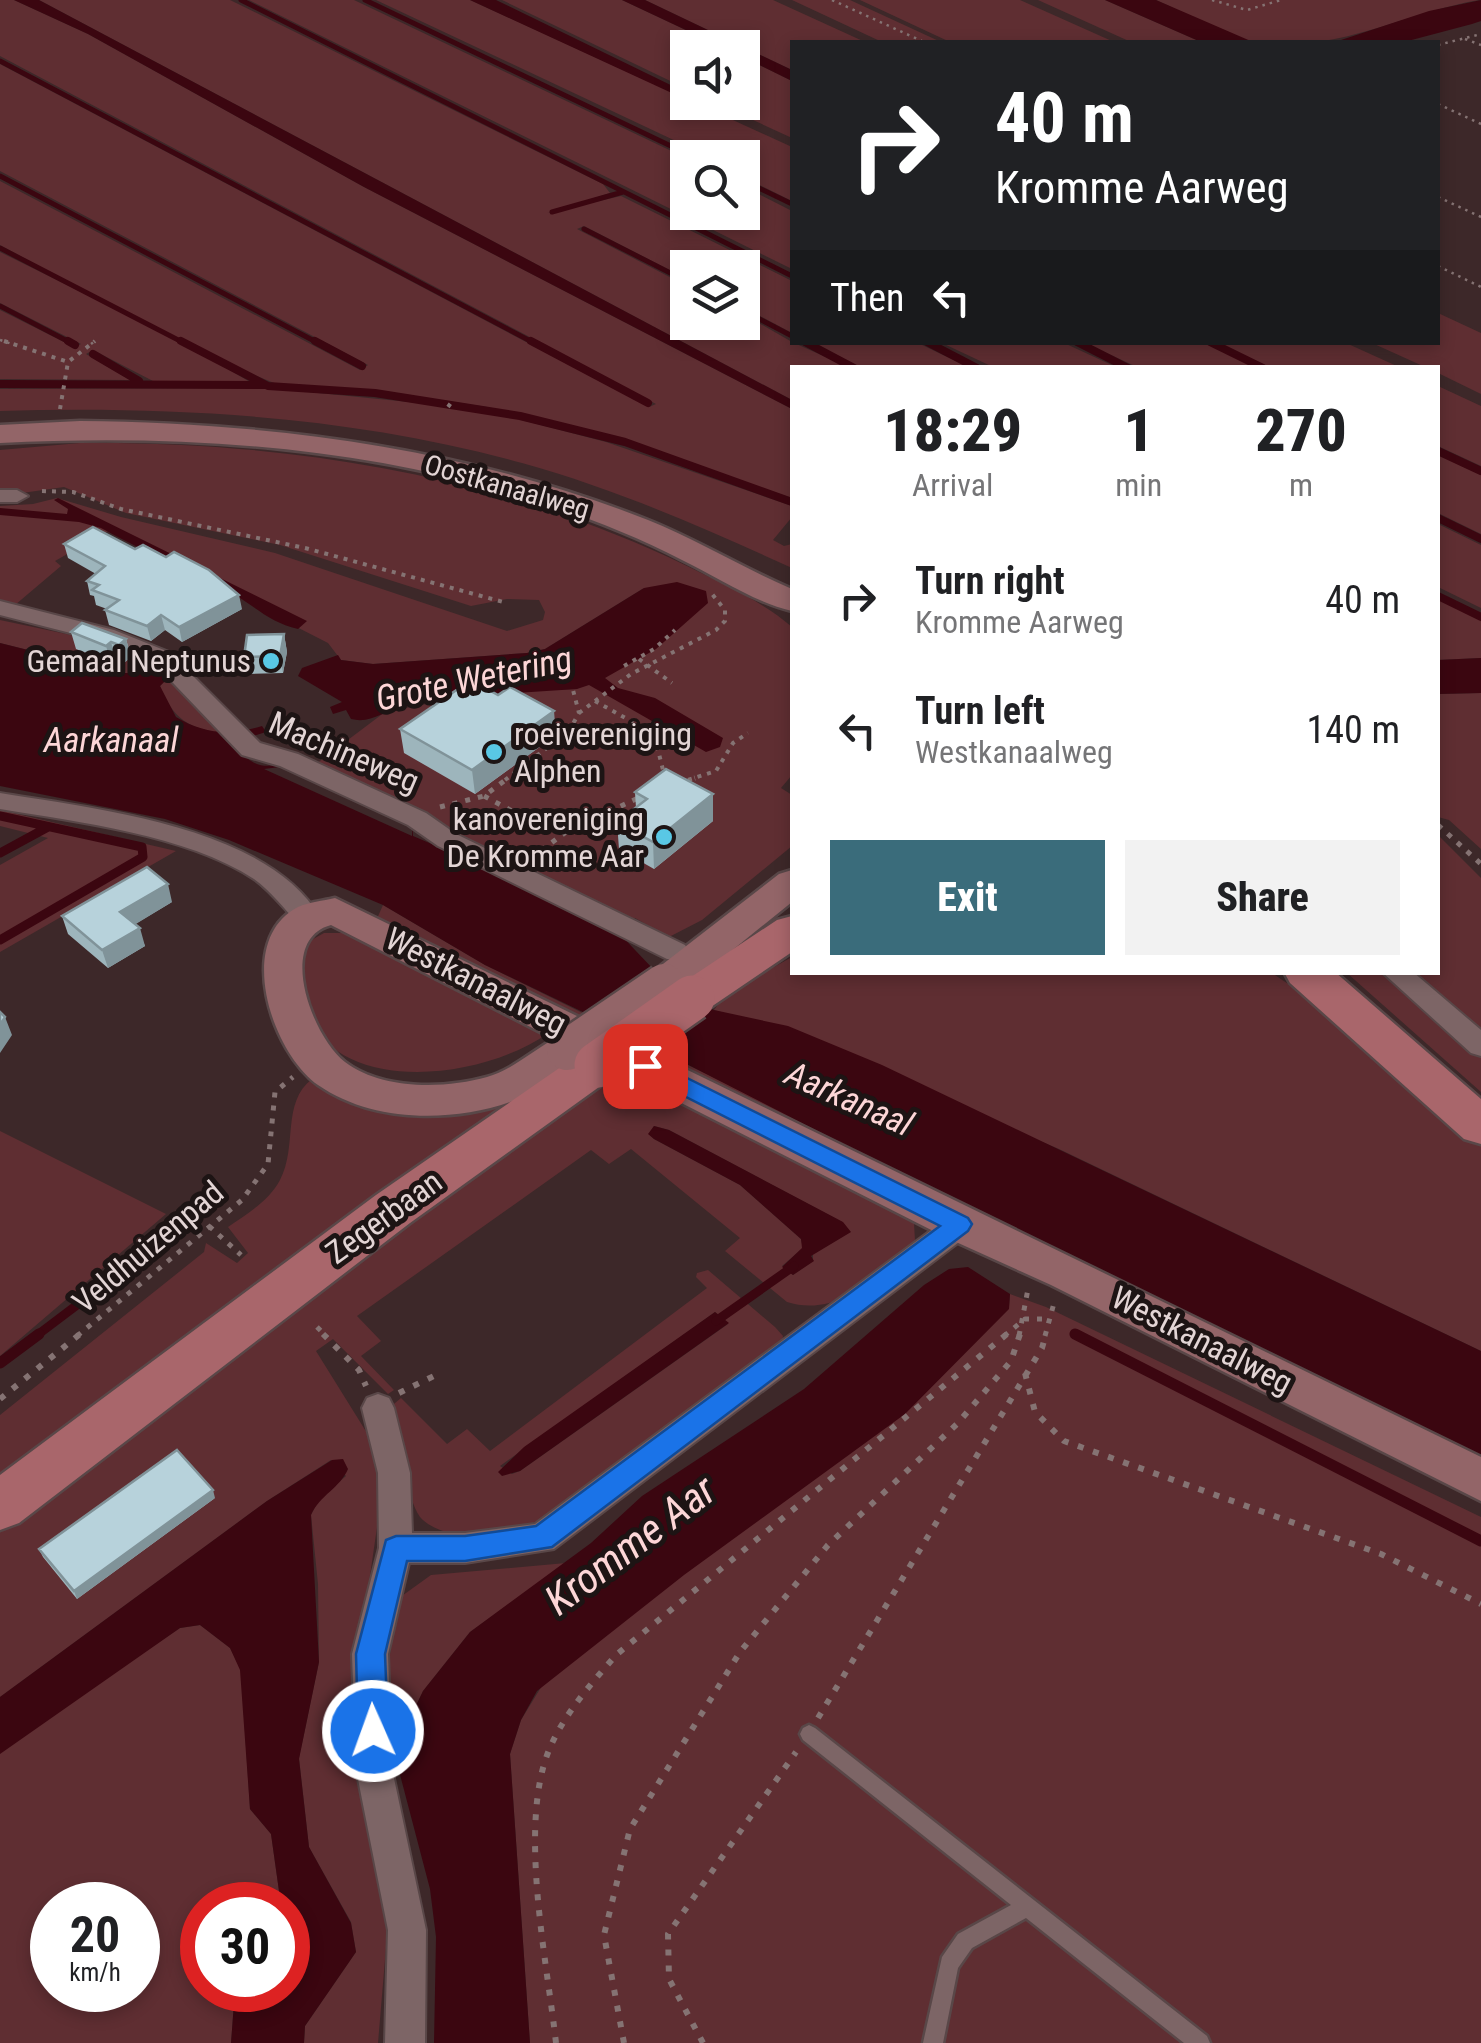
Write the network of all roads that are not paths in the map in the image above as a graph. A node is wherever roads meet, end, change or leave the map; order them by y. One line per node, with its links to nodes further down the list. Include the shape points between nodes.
1 (0, 434): 2 (street, Oostkanaalweg, via 134,430)
2 (232, 438): 3 (street, Oostkanaalweg); 4 (street, Oostkanaalweg, via 386,456 517,486 632,524)
3 (0, 445)
4 (779, 595)
5 (0, 608): 14 (street, Machineweg, via 106,635 161,657 251,750 290,760 412,816)
6 (0, 802): 8 (street, via 100,820 214,852 262,872)
7 (790, 886): 14 (street, Zegerbaan)
8 (307, 916): 17 (street, Zegerbaan, via 286,942 296,1027 314,1059 355,1086 430,1101 481,1094); 20 (street, Westkanaalweg, via 335,911 352,918)
9 (787, 932): 14 (main road, Zegerbaan)
10 (1283, 975): 16 (main road)
11 (1310, 975): 16 (main road)
12 (1339, 975): 18 (main road)
13 (1398, 975): 15 (street)
14 (678, 978): 17 (main road, Zegerbaan, bridge)
15 (1481, 1046)
16 (1397, 1050): 19 (main road)
17 (582, 1058): 23 (main road, Zegerbaan)
18 (1481, 1102)
19 (1481, 1126)
20 (960, 1224): 22 (street, Westkanaalweg); 24 (street, via 542,1538)
21 (378, 1408): 24 (street, via 394,1473)
22 (1481, 1480)
23 (0, 1506)
24 (396, 1548): 27 (street, via 370,1654 374,1769 407,1930)
25 (809, 1734): 26 (lane)
26 (1027, 1907): 28 (lane, via 965,1940 950,1964); 29 (lane)
27 (404, 2043)
28 (933, 2043)
29 (1200, 2043)

